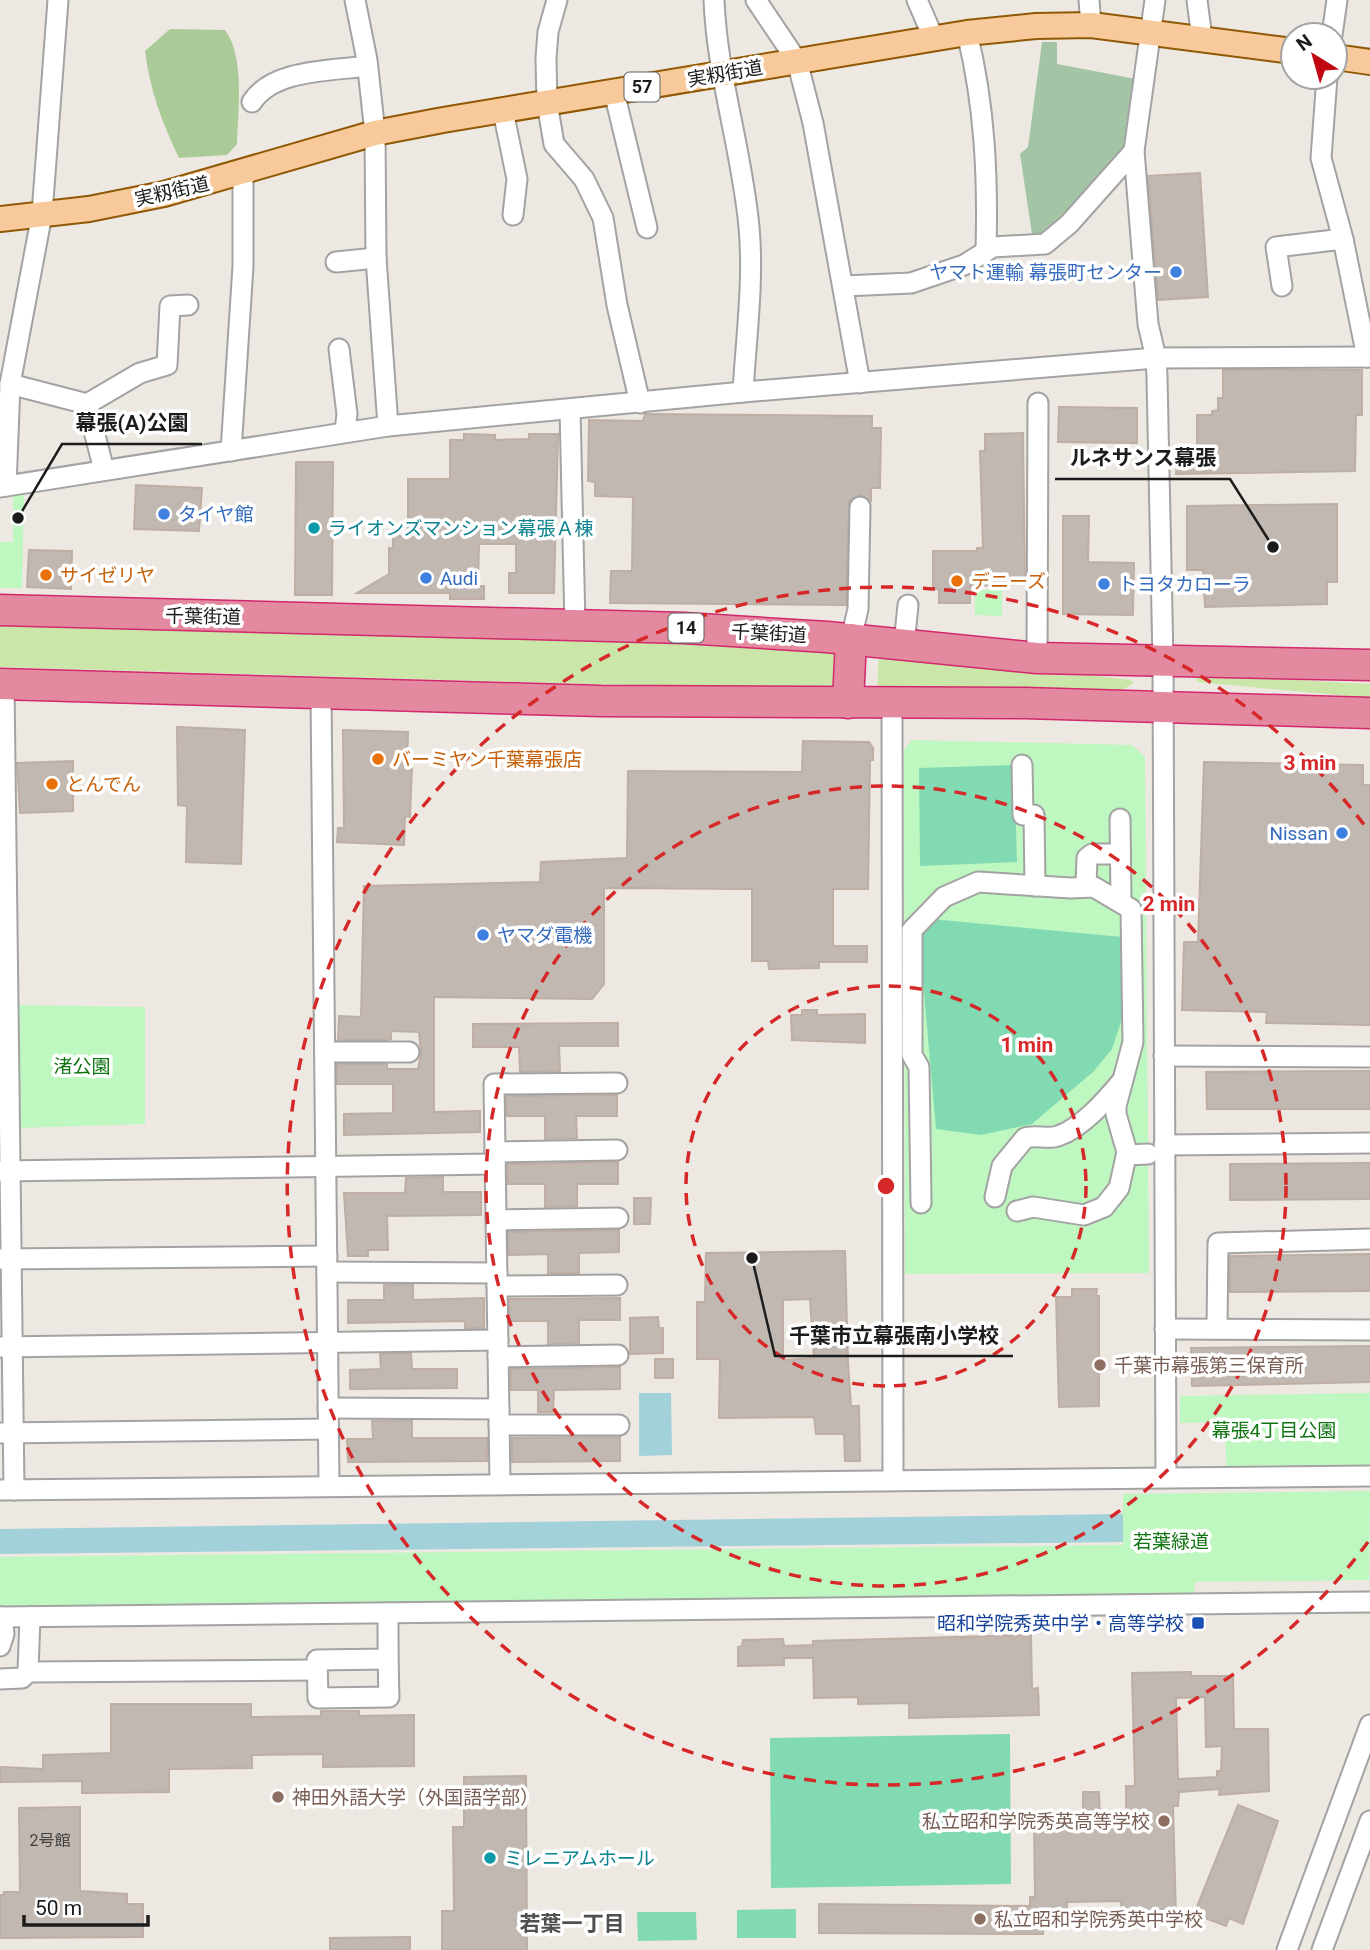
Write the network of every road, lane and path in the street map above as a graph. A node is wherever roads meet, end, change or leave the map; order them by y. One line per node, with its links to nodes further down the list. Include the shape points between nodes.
1 (58, 0): 31 (street)
2 (355, 0): 21 (street)
3 (557, 0): 26 (street, via 545,58)
4 (714, 0): 22 (street)
5 (756, 0): 19 (street)
6 (917, 0): 15 (street)
7 (1089, 0): 12 (street)
8 (1155, 0): 13 (street)
9 (1196, 0): 16 (street)
10 (1337, 0): 11 (street)
11 (1334, 21)
12 (1091, 25): 13 (main road, 実籾街道 / 57); 14 (main road, 実籾街道 / 57)
13 (1150, 32): 16 (main road, 実籾街道 / 57); 29 (street)
14 (967, 33): 15 (main road, 実籾街道 / 57); 36 (street, via 985,130)
15 (934, 39): 19 (main road, 実籾街道 / 57)
16 (1202, 39): 17 (main road, 実籾街道 / 57)
17 (1279, 49)
18 (1349, 59): 20 (main road)
19 (797, 61): 22 (main road, 実籾街道 / 57); 39 (street)
20 (1370, 62)
21 (367, 66): 25 (street, via 286,78 258,93); 28 (street)
22 (722, 74): 24 (main road, 実籾街道 / 57); 47 (street, via 749,228)
23 (1326, 91): 35 (street, via 1321,158)
24 (614, 92): 26 (main road, 実籾街道 / 57); 34 (street)
25 (252, 102)
26 (547, 103): 27 (main road, 実籾街道 / 57); 48 (street, via 554,145 584,179 603,218)
27 (503, 111): 28 (main road, 実籾街道 / 57); 32 (street, via 517,179)
28 (375, 133): 30 (main road, 実籾街道 / 57); 37 (street)
29 (1134, 151): 36 (street, via 1069,224 1045,244); 44 (street, via 1148,324)
30 (243, 173): 31 (main road, 実籾街道 / 57, via 164,194); 54 (street, via 243,266)
31 (42, 214): 33 (main road, 実籾街道 / 57); 46 (street)
32 (513, 215)
33 (0, 219)
34 (647, 228)
35 (1343, 239): 40 (street, via 1276,247); 43 (street)
36 (986, 251): 39 (street, via 964,265 911,282)
37 (376, 258): 38 (street); 52 (street)
38 (336, 262)
39 (844, 286): 45 (street)
40 (1282, 286)
41 (188, 305): 50 (street, via 170,306 167,365 140,373)
42 (339, 349): 53 (street)
43 (1369, 357): 44 (street)
44 (1156, 358): 45 (street); 64 (street)
45 (860, 383): 47 (street)
46 (10, 384): 50 (street); 56 (street)
47 (743, 392): 48 (street)
48 (640, 403): 51 (street)
49 (1038, 403): 63 (street)
50 (88, 404): 55 (street)
51 (570, 409): 52 (street); 60 (street)
52 (388, 426): 53 (street)
53 (345, 432): 54 (street)
54 (231, 451): 55 (street)
55 (104, 470): 56 (street)
56 (3, 486)
57 (860, 507): 61 (street, via 858,609)
58 (908, 605): 62 (street)
59 (0, 610): 60 (highway, 千葉街道 / 14)
60 (575, 626): 61 (highway, 千葉街道 / 14)
61 (851, 639): 62 (highway, 千葉街道 / 14); 68 (highway)
62 (904, 645): 63 (highway, 千葉街道 / 14)
63 (1037, 658): 64 (highway, 千葉街道 / 14)
64 (1163, 661): 65 (highway, 千葉街道 / 14); 70 (street)
65 (1370, 665)
66 (2, 684): 67 (highway); 91 (street)
67 (321, 694): 68 (highway); 79 (street)
68 (848, 703): 69 (highway)
69 (892, 703): 70 (highway); 116 (street)
70 (1161, 707): 71 (highway); 81 (street)
71 (1370, 713)
72 (1022, 765): 76 (street, via 1023,815 1034,815)
73 (1120, 819): 74 (street)
74 (1120, 854): 77 (street, via 1089,856); 78 (street)
75 (998, 883): 76 (street); 77 (street, via 1036,900); 93 (street, via 978,882 944,897 912,930 912,1055 919,1067)
76 (1035, 886): 77 (street)
77 (1078, 887): 78 (street, via 1105,891)
78 (1133, 906): 84 (street, via 1133,1042 1124,1079)
79 (325, 1052): 80 (street); 90 (street)
80 (409, 1052)
81 (1164, 1056): 82 (street); 86 (street)
82 (1370, 1057)
83 (617, 1083): 89 (street, via 494,1084)
84 (1107, 1109): 88 (street, via 1125,1138); 92 (street, via 1055,1137 1025,1138 1002,1166)
85 (1370, 1143): 86 (street)
86 (1156, 1149): 88 (street); 102 (street)
87 (617, 1150): 89 (street)
88 (1127, 1155): 94 (street, via 1115,1196 1095,1212)
89 (495, 1158): 90 (street); 96 (street)
90 (326, 1168): 91 (street); 99 (street)
91 (5, 1171): 98 (street)
92 (995, 1197)
93 (921, 1203)
94 (1017, 1210)
95 (618, 1218): 96 (street)
96 (496, 1220): 100 (street)
97 (1370, 1239): 103 (street, via 1218,1243)
98 (6, 1259): 99 (street); 106 (street)
99 (327, 1264): 100 (street); 105 (street)
100 (497, 1280): 101 (street); 107 (street)
101 (617, 1285)
102 (1165, 1329): 103 (street); 115 (street)
103 (1217, 1329): 104 (street)
104 (1370, 1329)
105 (327, 1343): 106 (street); 107 (street); 109 (street)
106 (6, 1347): 113 (street)
107 (498, 1349): 108 (street); 110 (street)
108 (618, 1355)
109 (328, 1408): 110 (street); 112 (street)
110 (499, 1417): 111 (street); 117 (street)
111 (619, 1425)
112 (328, 1429): 113 (street); 118 (street)
113 (7, 1433): 119 (street)
114 (1370, 1476): 115 (street)
115 (1166, 1477): 116 (street)
116 (893, 1479): 117 (street)
117 (500, 1483): 118 (street)
118 (329, 1486): 119 (street)
119 (7, 1490)
120 (1370, 1602): 121 (street)
121 (388, 1613): 123 (street); 125 (street)
122 (1, 1617): 123 (street); 124 (street, via 4,1634)
123 (30, 1617): 127 (street)
124 (0, 1647)
125 (388, 1659): 126 (street, via 317,1660); 126 (street, via 389,1697 317,1698)
126 (317, 1670): 127 (street)
127 (28, 1672): 128 (street, via 22,1678)
128 (0, 1679)
129 (1370, 1725): 131 (street)
130 (1370, 1821): 132 (street)
131 (1287, 1950)
132 (1322, 1950)

